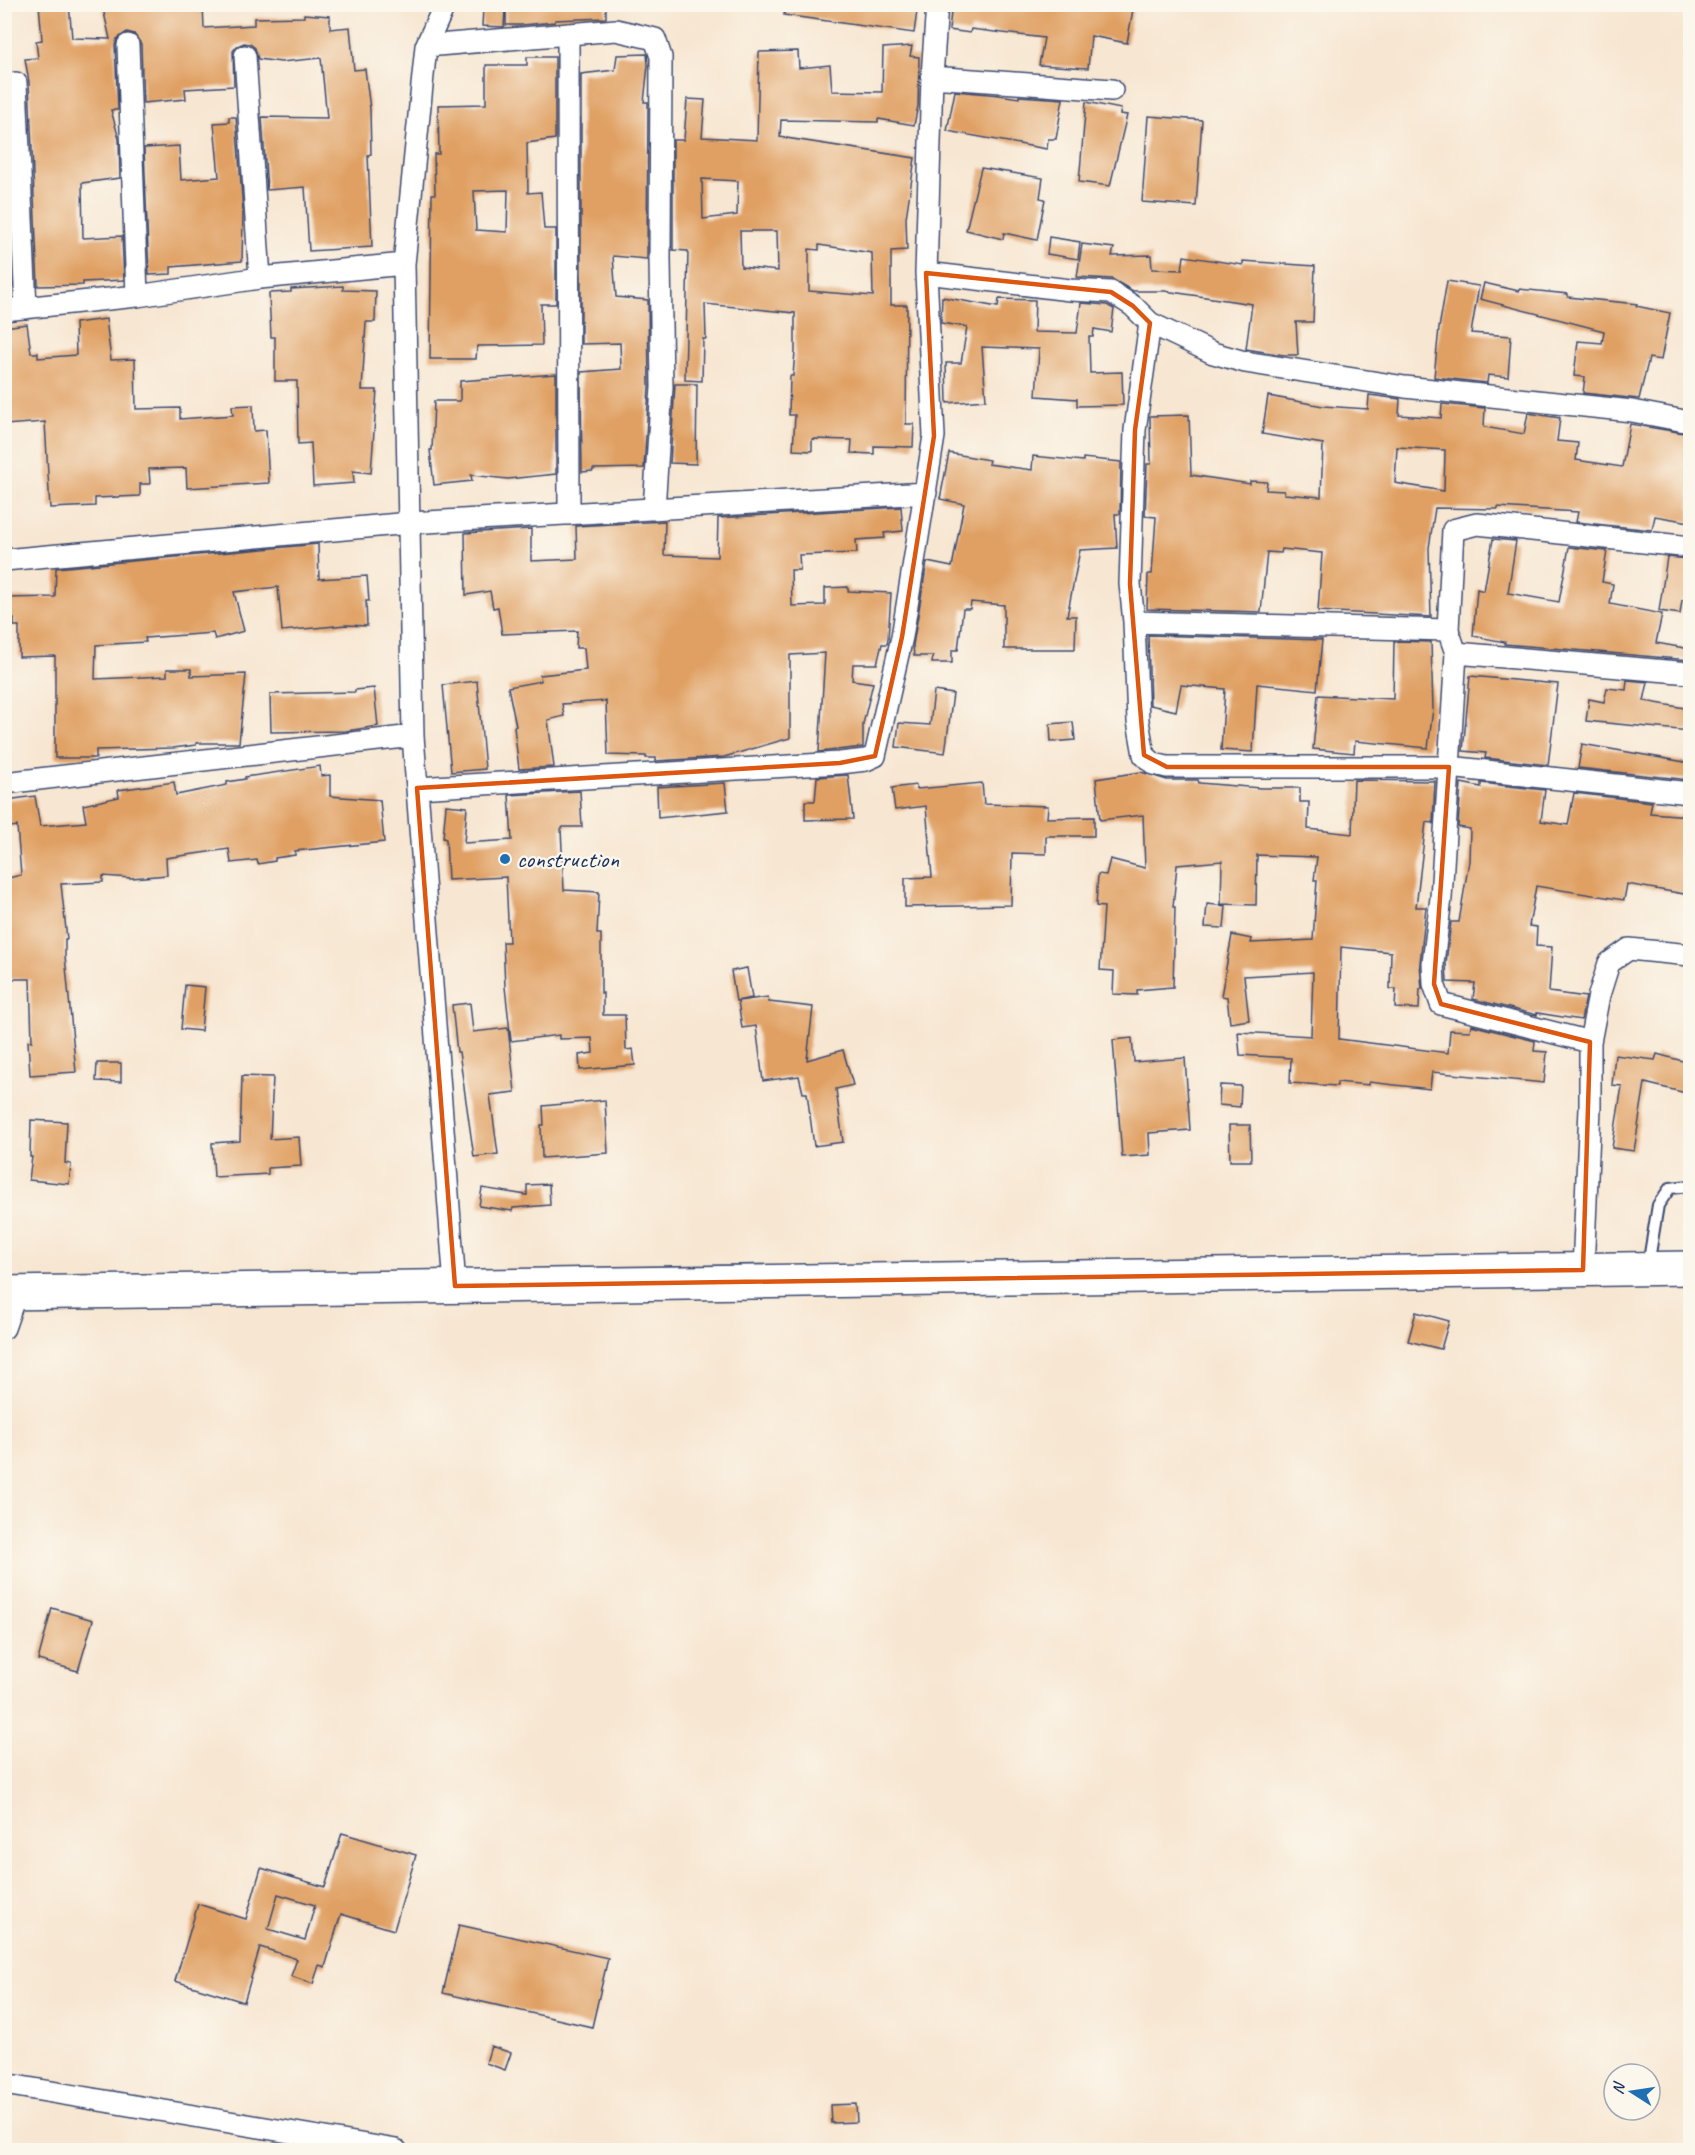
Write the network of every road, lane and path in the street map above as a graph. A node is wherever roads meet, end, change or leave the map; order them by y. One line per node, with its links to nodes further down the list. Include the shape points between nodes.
1 (445, 4): 5 (street)
2 (937, 4): 7 (street)
3 (568, 34): 5 (street); 19 (street, via 616,30 655,39 661,57 662,387); 20 (street)
4 (128, 45): 13 (street)
5 (426, 45): 10 (street)
6 (245, 56): 12 (street)
7 (932, 77): 9 (street); 11 (street)
8 (16, 82): 14 (street)
9 (1112, 90)
10 (404, 264): 12 (street); 21 (street)
11 (926, 273): 16 (street, via 1111,292); 18 (street, via 934,436)
12 (260, 279): 13 (street)
13 (137, 296): 14 (street)
14 (26, 308): 15 (street)
15 (4, 310)
16 (1150, 322): 17 (street, via 1213,353 1245,362 1405,387 1632,411); 24 (street, via 1136,430 1130,584)
17 (1690, 422)
18 (926, 493): 19 (street); 31 (street, via 902,637 875,756 840,763)
19 (654, 509): 20 (street)
20 (569, 513): 21 (street)
21 (410, 523): 23 (street); 28 (street)
22 (1690, 547): 25 (street, via 1477,525 1453,530)
23 (4, 560)
24 (1134, 622): 25 (street); 29 (street, via 1138,721 1144,755 1154,764)
25 (1448, 630): 26 (street)
26 (1456, 653): 27 (street); 29 (street)
27 (1690, 673)
28 (413, 736): 30 (street); 31 (street)
29 (1449, 767): 32 (street); 34 (street, via 1433,963 1434,984 1441,1004)
30 (4, 783)
31 (417, 788): 39 (street)
32 (1690, 793)
33 (1690, 954): 34 (street, via 1629,949 1609,963)
34 (1590, 1042): 38 (street)
35 (1690, 1186): 37 (lane, via 1670,1188 1658,1205)
36 (1690, 1268): 37 (main road)
37 (1648, 1269): 38 (main road)
38 (1583, 1270): 39 (main road)
39 (455, 1286): 40 (main road)
40 (10, 1293): 41 (street)
41 (4, 1328)
42 (4, 2084): 43 (street)
43 (396, 2151)

